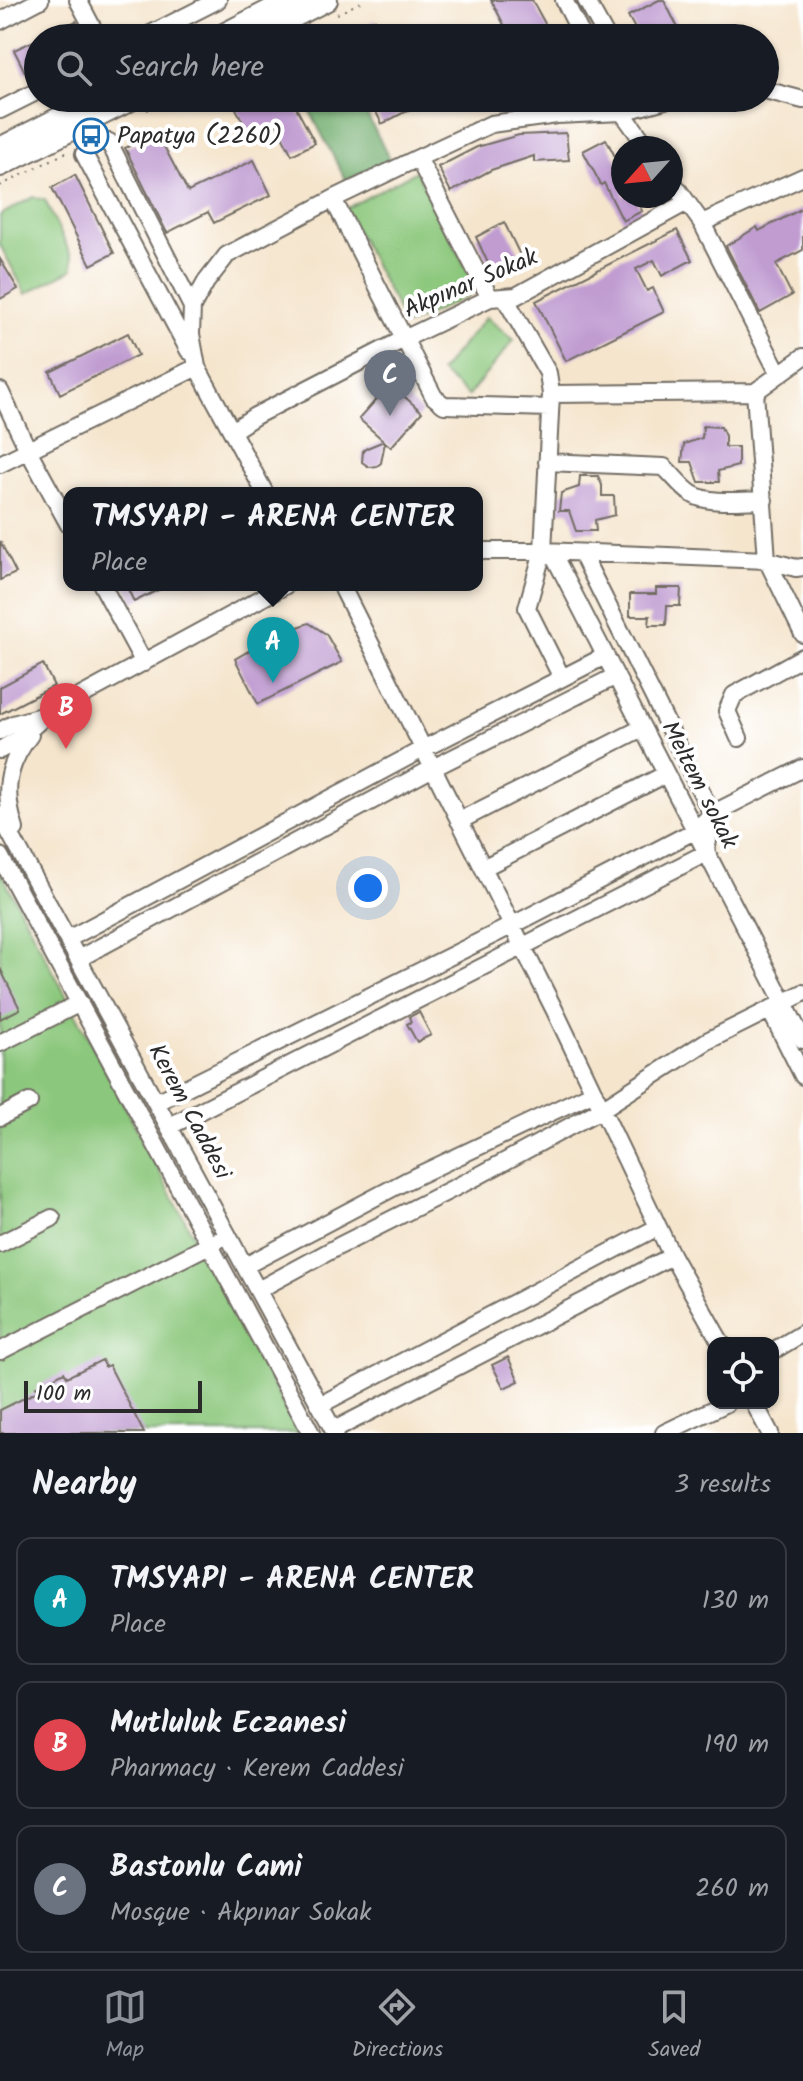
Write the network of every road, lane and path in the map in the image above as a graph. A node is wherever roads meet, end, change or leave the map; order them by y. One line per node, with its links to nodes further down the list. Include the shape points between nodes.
1 (40, 0): 8 (street)
2 (78, 0): 9 (street)
3 (218, 0): 10 (street)
4 (290, 0): 11 (main road)
5 (327, 0): 12 (main road)
6 (564, 0): 13 (street)
7 (586, 0): 14 (street)
8 (0, 21)
9 (91, 24)
10 (171, 24)
11 (243, 24)
12 (280, 24)
13 (576, 24)
14 (599, 24)
15 (779, 94): 17 (street)
16 (24, 98): 18 (street)
17 (803, 100)
18 (0, 110)
19 (71, 112): 26 (main road)
20 (107, 112): 23 (main road)
21 (575, 112): 27 (street, via 491,124)
22 (623, 112): 24 (street)
23 (81, 125): 25 (street); 28 (main road)
24 (640, 136)
25 (95, 142): 35 (street, via 109,142); 38 (street, via 84,154)
26 (0, 148)
27 (418, 158): 31 (street); 34 (street)
28 (0, 166)
29 (803, 177): 33 (street)
30 (683, 196): 32 (street)
31 (333, 199): 35 (street, via 227,255); 36 (street)
32 (687, 202): 33 (street); 34 (street, Akpınar Sokak, via 516,296)
33 (702, 223): 39 (street)
34 (498, 298): 36 (street, Akpınar Sokak); 42 (street, via 548,373)
35 (192, 307): 38 (street)
36 (404, 339): 42 (street, via 434,397 444,405); 43 (street, Akpınar Sokak)
37 (803, 357): 39 (street)
38 (197, 367): 43 (street); 44 (street)
39 (779, 374): 41 (street)
40 (0, 391): 44 (street)
41 (755, 392): 42 (street); 48 (street)
42 (551, 401): 45 (street)
43 (232, 431): 47 (street)
44 (28, 450): 46 (street); 49 (street)
45 (547, 462): 48 (street, via 664,467 701,498); 51 (street)
46 (0, 464)
47 (262, 487)
48 (764, 500): 53 (street)
49 (63, 514)
50 (483, 551): 51 (street)
51 (548, 552): 52 (street); 59 (street, Meltem sokak); 63 (street, via 527,608)
52 (582, 554): 53 (street); 73 (street, Meltem sokak)
53 (767, 560): 54 (street); 58 (street)
54 (801, 572)
55 (105, 591): 61 (street)
56 (275, 591): 61 (street)
57 (344, 591): 68 (street)
58 (803, 634)
59 (605, 656): 62 (street, Meltem sokak); 63 (street)
60 (803, 657): 67 (street, via 734,695 727,711)
61 (144, 663): 64 (street)
62 (616, 676): 65 (street, Meltem sokak); 70 (street)
63 (562, 678): 68 (street)
64 (46, 715): 66 (street); 69 (street); 79 (street, via 18,753 7,790)
65 (642, 728): 72 (street, Meltem sokak); 75 (street)
66 (0, 731)
67 (739, 738)
68 (423, 749): 70 (street); 82 (street)
69 (0, 750)
70 (433, 768): 75 (street); 84 (street)
71 (803, 768): 73 (street)
72 (666, 774): 76 (street, Meltem sokak); 80 (street)
73 (712, 814): 76 (street); 77 (street)
74 (0, 815): 79 (street, Kerem Caddesi)
75 (459, 821): 80 (street)
76 (696, 830): 77 (street, Meltem sokak); 81 (street)
77 (706, 853): 83 (street); 87 (street, Meltem sokak)
78 (0, 857): 86 (street, Kerem Caddesi)
79 (23, 857): 82 (street, Kerem Caddesi)
80 (483, 868): 81 (street)
81 (511, 926): 83 (street); 93 (street)
82 (68, 939): 84 (street, Kerem Caddesi)
83 (523, 947): 91 (street); 96 (street)
84 (78, 959): 93 (street, Kerem Caddesi)
85 (803, 993): 87 (street)
86 (80, 1003): 89 (street); 101 (street, Kerem Caddesi)
87 (777, 1006): 88 (street, Meltem sokak); 90 (street, Meltem sokak); 94 (street, via 707,1041)
88 (803, 1040)
89 (0, 1043)
90 (803, 1076)
91 (594, 1092): 94 (street); 103 (street, via 406,1181)
92 (29, 1102): 95 (street)
93 (157, 1102): 96 (street, Kerem Caddesi)
94 (602, 1109): 98 (street); 104 (street)
95 (0, 1117)
96 (170, 1126): 99 (street, Kerem Caddesi)
97 (52, 1218): 100 (street)
98 (658, 1227): 102 (street); 109 (street)
99 (229, 1235): 101 (street); 103 (street, Kerem Caddesi)
100 (0, 1244)
101 (210, 1245): 107 (street); 113 (street, Kerem Caddesi)
102 (672, 1256): 106 (street); 112 (street)
103 (245, 1266): 104 (street, Kerem Caddesi)
104 (258, 1290): 109 (street, Kerem Caddesi)
105 (803, 1333): 108 (street)
106 (718, 1337)
107 (2, 1344)
108 (779, 1347)
109 (320, 1405): 112 (street, Kerem Caddesi)
110 (714, 1409): 114 (street)
111 (757, 1409): 115 (street)
112 (334, 1432)
113 (311, 1433)
114 (664, 1433)
115 (770, 1433)

